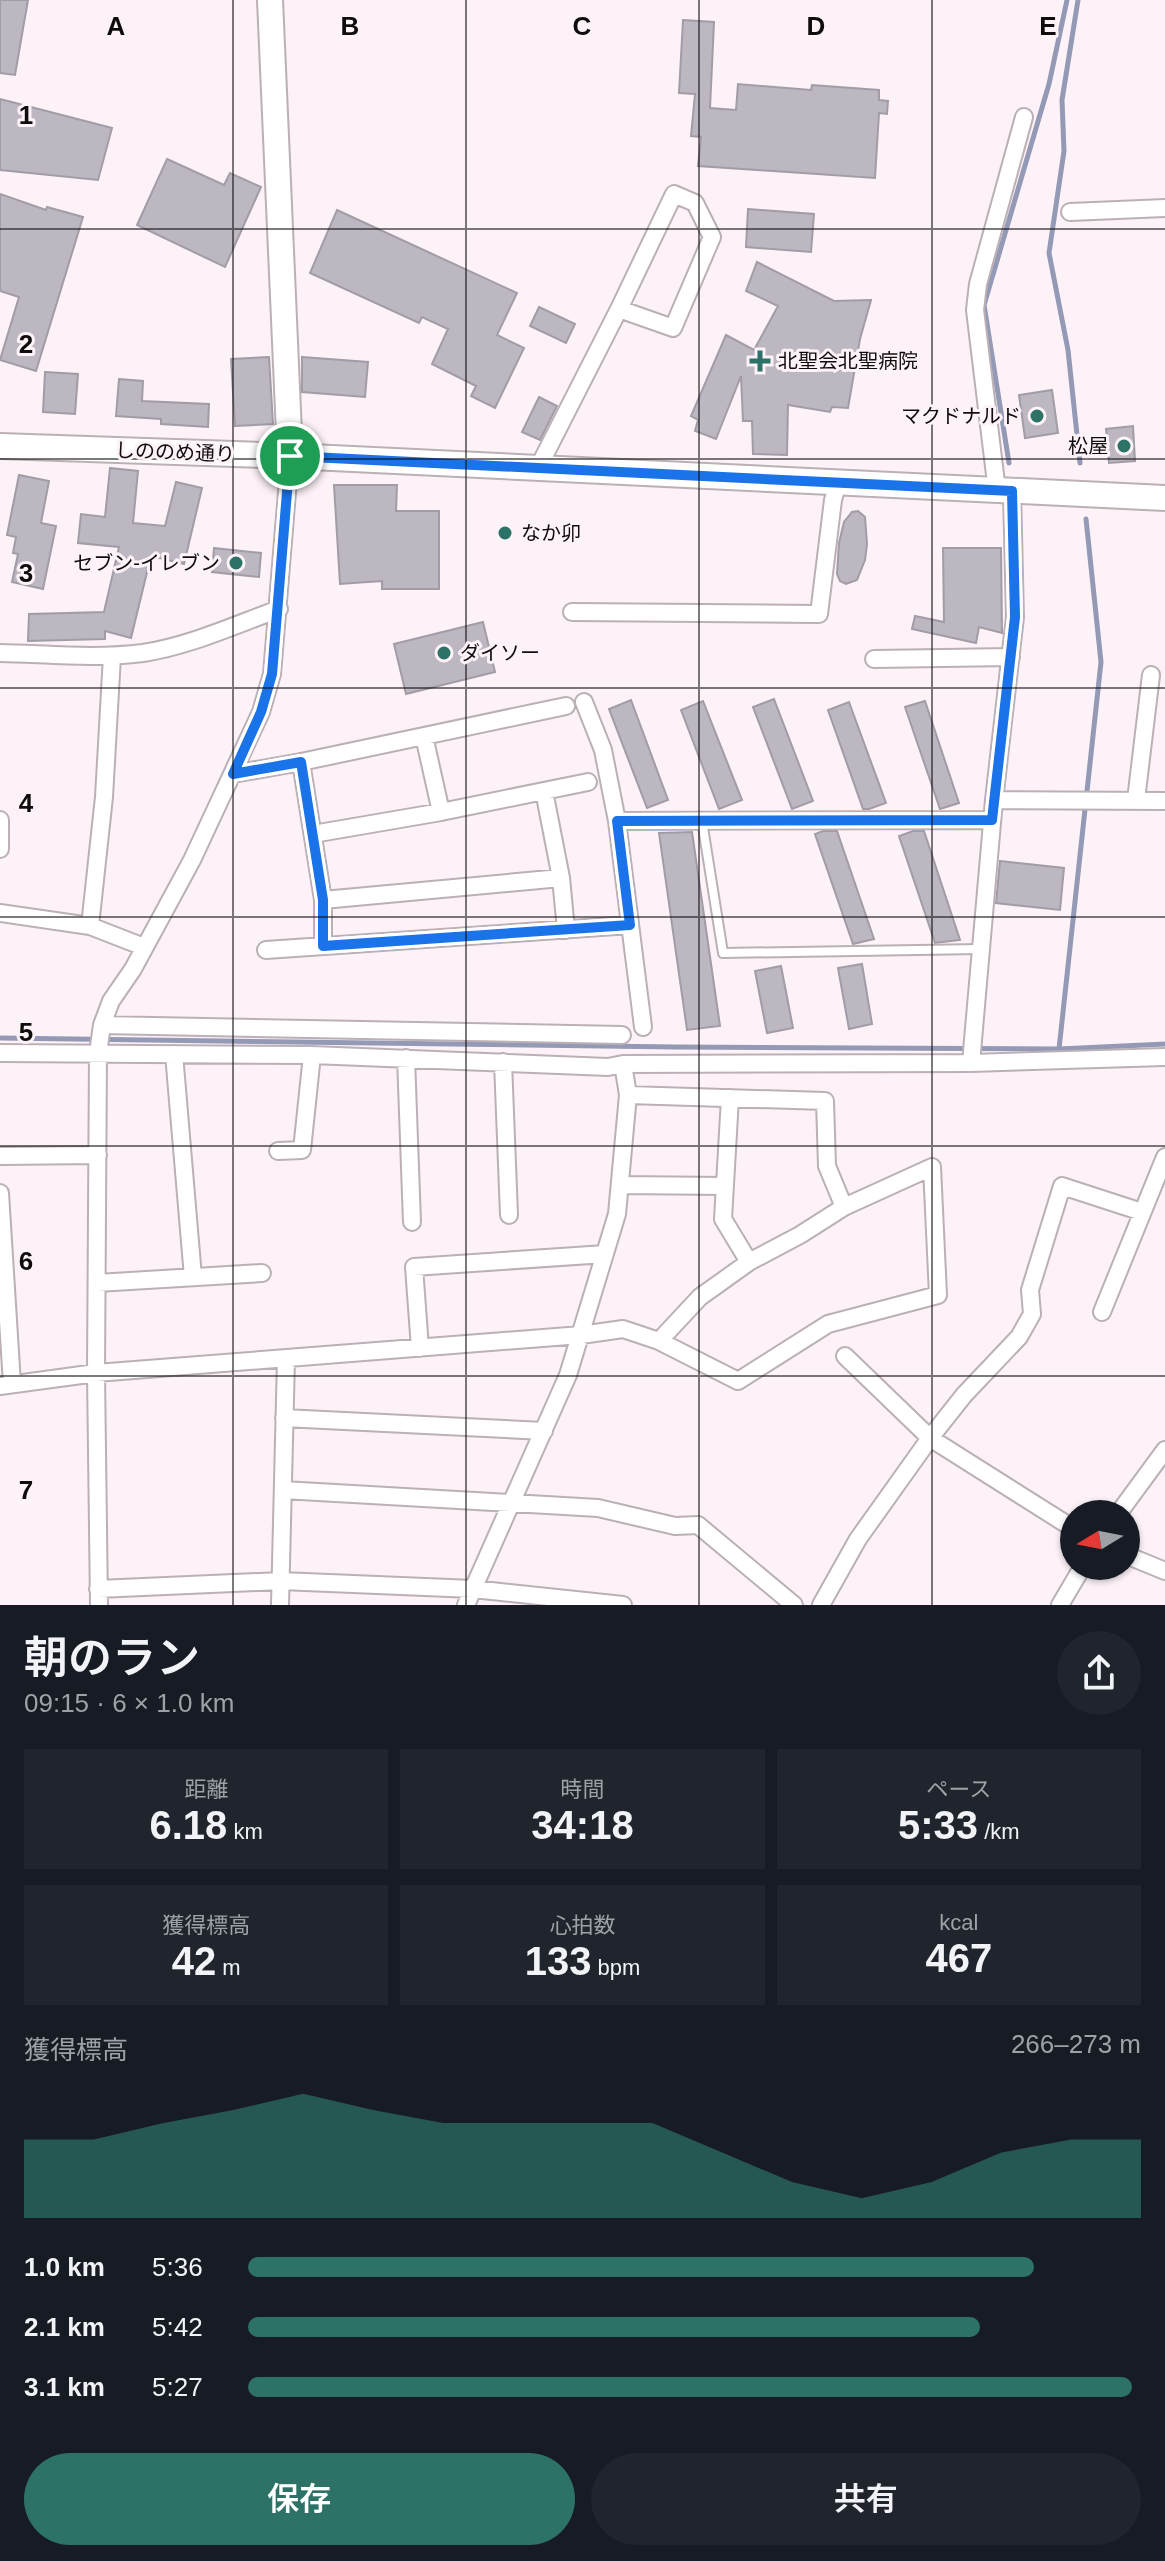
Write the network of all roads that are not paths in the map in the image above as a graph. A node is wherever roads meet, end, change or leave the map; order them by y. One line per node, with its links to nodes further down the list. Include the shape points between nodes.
1 (270, 0): 7 (main road)
2 (1024, 117): 10 (street, via 975,310)
3 (1165, 208): 4 (street)
4 (1070, 212)
5 (619, 309): 5 (street, via 673,328 712,237 695,203 674,194); 8 (street)
6 (0, 446): 7 (main road, しののめ通り)
7 (290, 456): 8 (main road, しののめ通り); 12 (street)
8 (538, 468): 9 (main road, しののめ通り)
9 (838, 483): 10 (main road, しののめ通り); 13 (street, via 819,614)
10 (1004, 491): 11 (main road, しののめ通り); 16 (street, via 1015,617)
11 (1165, 498)
12 (279, 609): 15 (street, via 188,642); 23 (street, via 272,674)
13 (572, 612)
14 (0, 653): 15 (street)
15 (112, 656): 40 (street)
16 (1011, 657): 17 (street); 26 (street)
17 (874, 659)
18 (1151, 675): 27 (street)
19 (584, 702): 32 (street, via 603,750)
20 (566, 706): 21 (street)
21 (424, 736): 22 (street); 29 (street)
22 (301, 762): 23 (street); 34 (street)
23 (233, 774): 43 (street)
24 (588, 782): 25 (street)
25 (544, 791): 29 (street); 36 (street)
26 (994, 800): 27 (street); 31 (street)
27 (1136, 800): 28 (street)
28 (1165, 801)
29 (441, 812): 34 (street)
30 (0, 820): 35 (street)
31 (992, 820): 33 (street); 44 (street)
32 (617, 821): 33 (street); 39 (street)
33 (702, 821): 44 (lane, via 723,953)
34 (313, 834): 37 (street)
35 (0, 849)
36 (561, 878): 37 (street); 41 (street)
37 (323, 900): 42 (street)
38 (0, 913): 40 (street)
39 (630, 925): 41 (street); 46 (street)
40 (90, 926): 43 (street)
41 (566, 930): 42 (street)
42 (323, 946): 45 (street)
43 (144, 947): 48 (street, via 111,1001)
44 (981, 949): 51 (street)
45 (266, 950)
46 (643, 1027)
47 (622, 1035): 48 (street)
48 (100, 1039): 49 (street); 50 (street); 60 (street)
49 (0, 1053)
50 (174, 1054): 52 (street); 73 (street)
51 (971, 1054): 53 (street); 56 (street)
52 (312, 1055): 54 (street); 59 (street, via 302,1150)
53 (1165, 1057)
54 (406, 1058): 55 (street); 69 (street)
55 (503, 1062): 56 (street); 68 (street)
56 (623, 1064): 57 (street)
57 (628, 1095): 58 (street); 63 (street)
58 (730, 1098): 64 (street); 66 (street, via 825,1101 827,1166)
59 (278, 1151)
60 (98, 1155): 61 (street); 74 (street)
61 (0, 1156)
62 (1165, 1157): 67 (street)
63 (621, 1185): 64 (street); 70 (street)
64 (725, 1186): 71 (street, via 723,1219)
65 (0, 1193): 82 (street)
66 (844, 1207): 71 (street); 77 (street, via 932,1167 938,1295 828,1324 738,1381)
67 (1142, 1212): 75 (street); 85 (street, via 1062,1186 1030,1290 1032,1314 1019,1337)
68 (509, 1215)
69 (412, 1222)
70 (605, 1254): 76 (street); 78 (street, via 414,1267)
71 (749, 1262): 77 (street, via 700,1297)
72 (262, 1273): 73 (street)
73 (193, 1277): 74 (street)
74 (97, 1283): 81 (street)
75 (1102, 1312)
76 (581, 1335): 77 (street, via 623,1329); 78 (street); 84 (street)
77 (659, 1341)
78 (420, 1348): 80 (street)
79 (845, 1356): 85 (street)
80 (286, 1358): 81 (street); 83 (street)
81 (96, 1373): 82 (street); 96 (street)
82 (6, 1385)
83 (284, 1418): 84 (street); 87 (street)
84 (544, 1431): 89 (street)
85 (930, 1438): 90 (street); 101 (street, via 858,1539)
86 (1165, 1450): 88 (street)
87 (283, 1490): 89 (street); 94 (street)
88 (1128, 1500)
89 (513, 1503): 95 (street); 100 (street, via 598,1508 675,1526 698,1525)
90 (1060, 1521)
91 (1140, 1561): 92 (street)
92 (1165, 1571)
93 (1075, 1580): 102 (street)
94 (281, 1581): 95 (street); 96 (street); 97 (street)
95 (473, 1589): 98 (street); 99 (street)
96 (98, 1597)
97 (280, 1605)
98 (466, 1605)
99 (623, 1605)
100 (794, 1605)
101 (821, 1605)
102 (1060, 1605)

